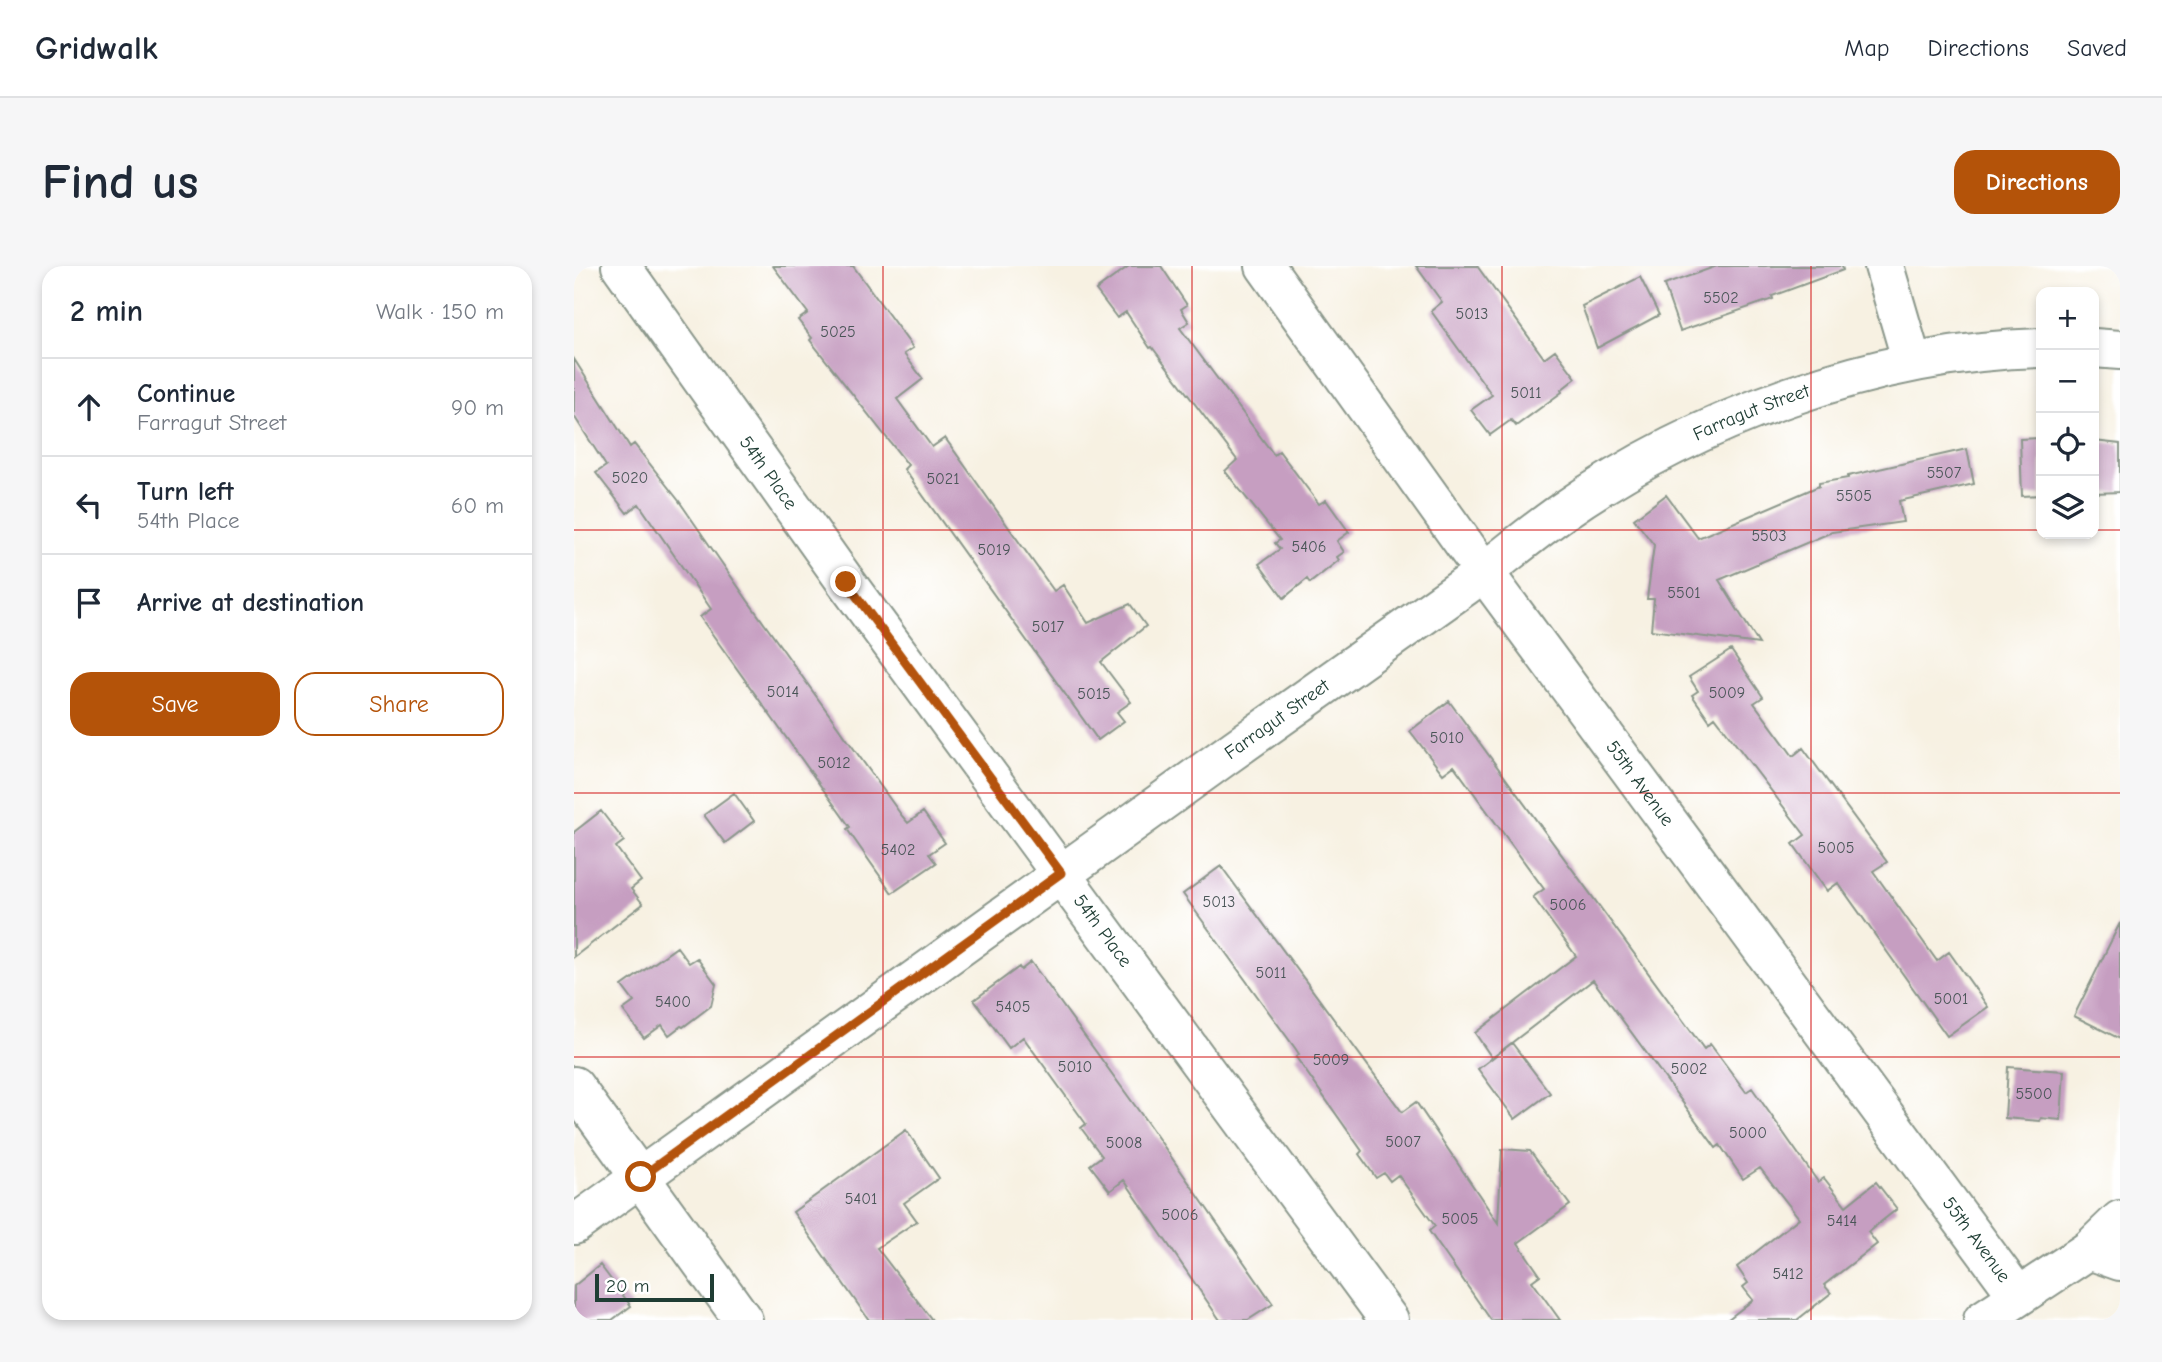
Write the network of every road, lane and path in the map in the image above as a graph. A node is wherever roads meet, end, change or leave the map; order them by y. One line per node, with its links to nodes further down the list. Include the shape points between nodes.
1 (621, 266): 9 (street, 54th Place)
2 (1265, 266): 8 (street, 55th Avenue)
3 (1884, 266): 7 (street)
4 (2099, 348): 6 (street)
5 (2036, 349): 7 (street, Farragut Street)
6 (2120, 350)
7 (1912, 362): 8 (street, Farragut Street, via 1793,396 1710,428 1643,461 1562,512)
8 (1483, 572): 9 (street, Farragut Street); 15 (street, 55th Avenue)
9 (1061, 873): 11 (street, Farragut Street); 17 (street, 54th Place)
10 (574, 1086): 11 (street)
11 (641, 1177): 13 (street, Farragut Street); 16 (street)
12 (2120, 1220): 14 (street)
13 (574, 1225)
14 (2104, 1255): 15 (street)
15 (2018, 1296): 18 (street)
16 (743, 1320)
17 (1389, 1320)
18 (1983, 1320)

